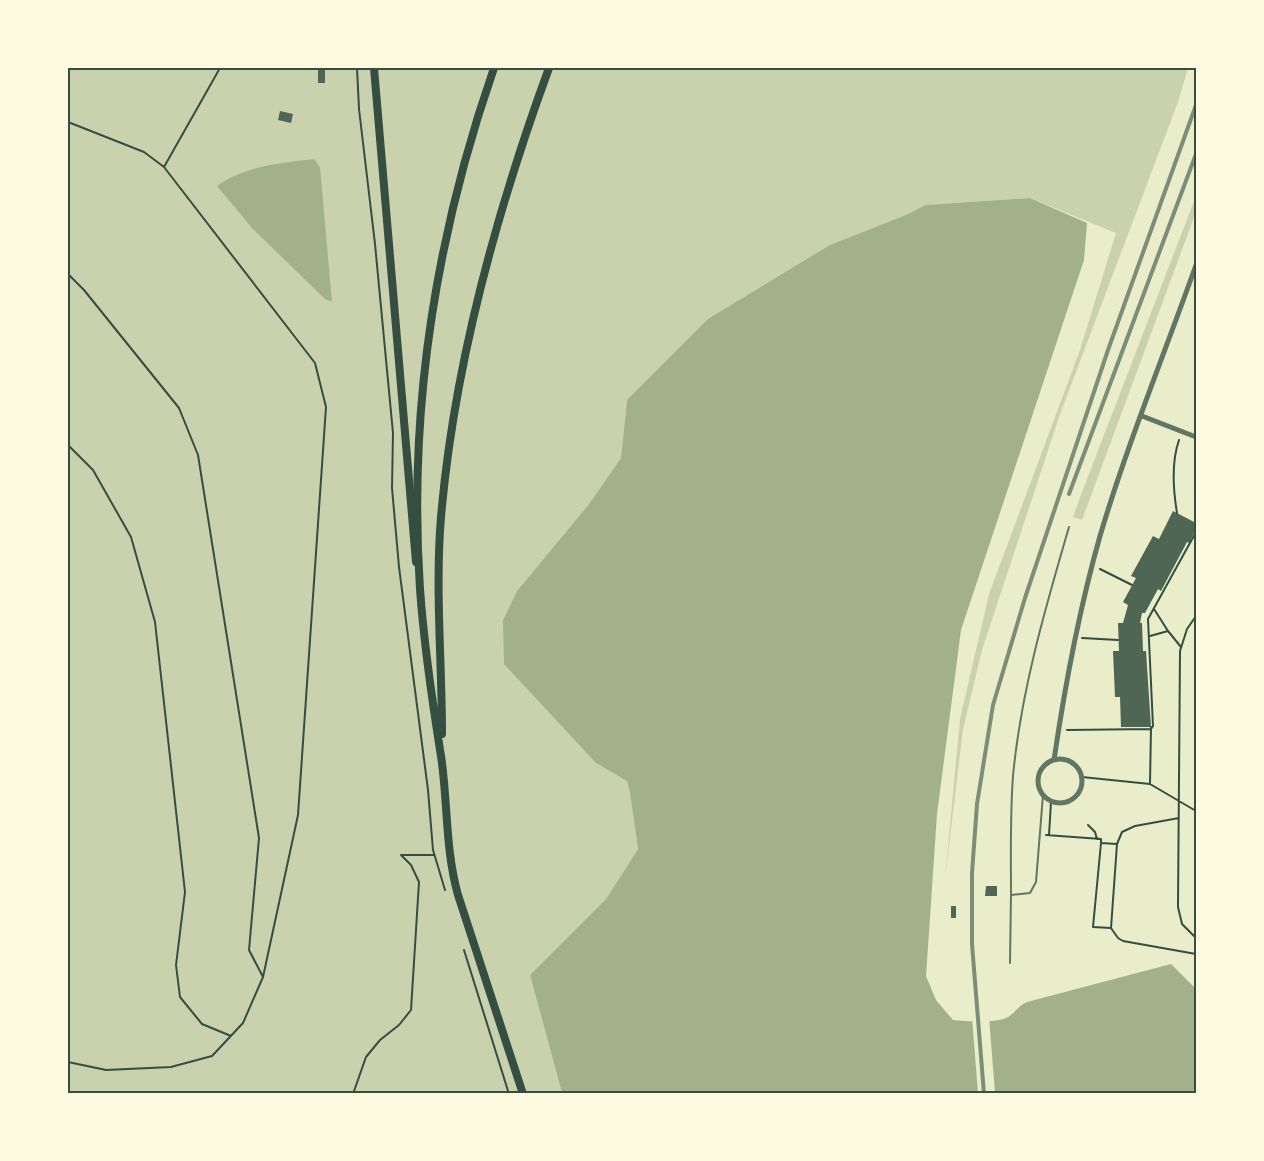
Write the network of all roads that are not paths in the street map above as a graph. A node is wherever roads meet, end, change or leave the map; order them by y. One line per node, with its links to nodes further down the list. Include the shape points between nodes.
1 (374, 68): 8 (main road)
2 (494, 68): 8 (main road, via 468,147 447,231 426,351 419,459)
3 (549, 68): 9 (main road, via 488,260 452,431 438,562)
4 (1197, 265): 5 (street)
5 (1142, 416): 6 (street); 10 (street, via 1092,566)
6 (1197, 437)
7 (1070, 527): 12 (lane, via 1030,670 1019,731 1013,777)
8 (420, 588): 9 (main road)
9 (441, 759): 14 (main road, via 455,882)
10 (1054, 760): 11 (street, via 1040,774); 11 (street, via 1066,760 1077,766 1082,777 1081,789 1074,799 1063,803 1051,802)
11 (1043, 795): 12 (lane, via 1034,888 1026,894)
12 (1011, 895): 13 (lane)
13 (1010, 963)
14 (523, 1094)

